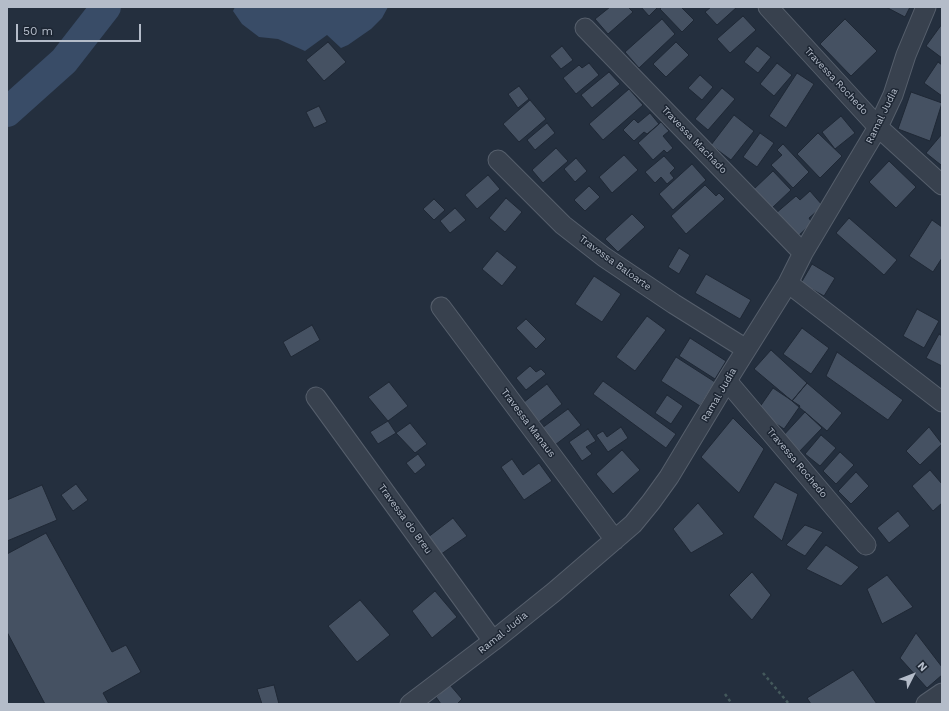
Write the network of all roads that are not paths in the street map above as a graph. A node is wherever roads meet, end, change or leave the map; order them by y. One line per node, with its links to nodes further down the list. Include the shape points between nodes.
1 (768, 7): 4 (street, Travessa Rochedo)
2 (926, 7): 4 (street, Ramal Judia, via 893,95)
3 (585, 28): 7 (street, Travessa Machado)
4 (878, 127): 6 (street, Travessa Rochedo); 7 (street, Ramal Judia)
5 (498, 160): 10 (street, Travessa Baloarte, via 563,225 604,257)
6 (942, 185)
7 (803, 253): 8 (street, Ramal Judia)
8 (788, 283): 10 (street, Ramal Judia); 13 (street)
9 (441, 306): 14 (street, Travessa Manaus)
10 (746, 349): 11 (street, Ramal Judia)
11 (727, 381): 14 (street, Ramal Judia, via 669,477 633,524); 15 (street, Travessa Rochedo)
12 (316, 397): 16 (street, Travessa do Breu)
13 (942, 402)
14 (615, 540): 16 (street, Ramal Judia)
15 (866, 545)
16 (493, 641): 18 (street, Ramal Judia)
17 (942, 693): 19 (street)
18 (410, 704)
19 (926, 704)

